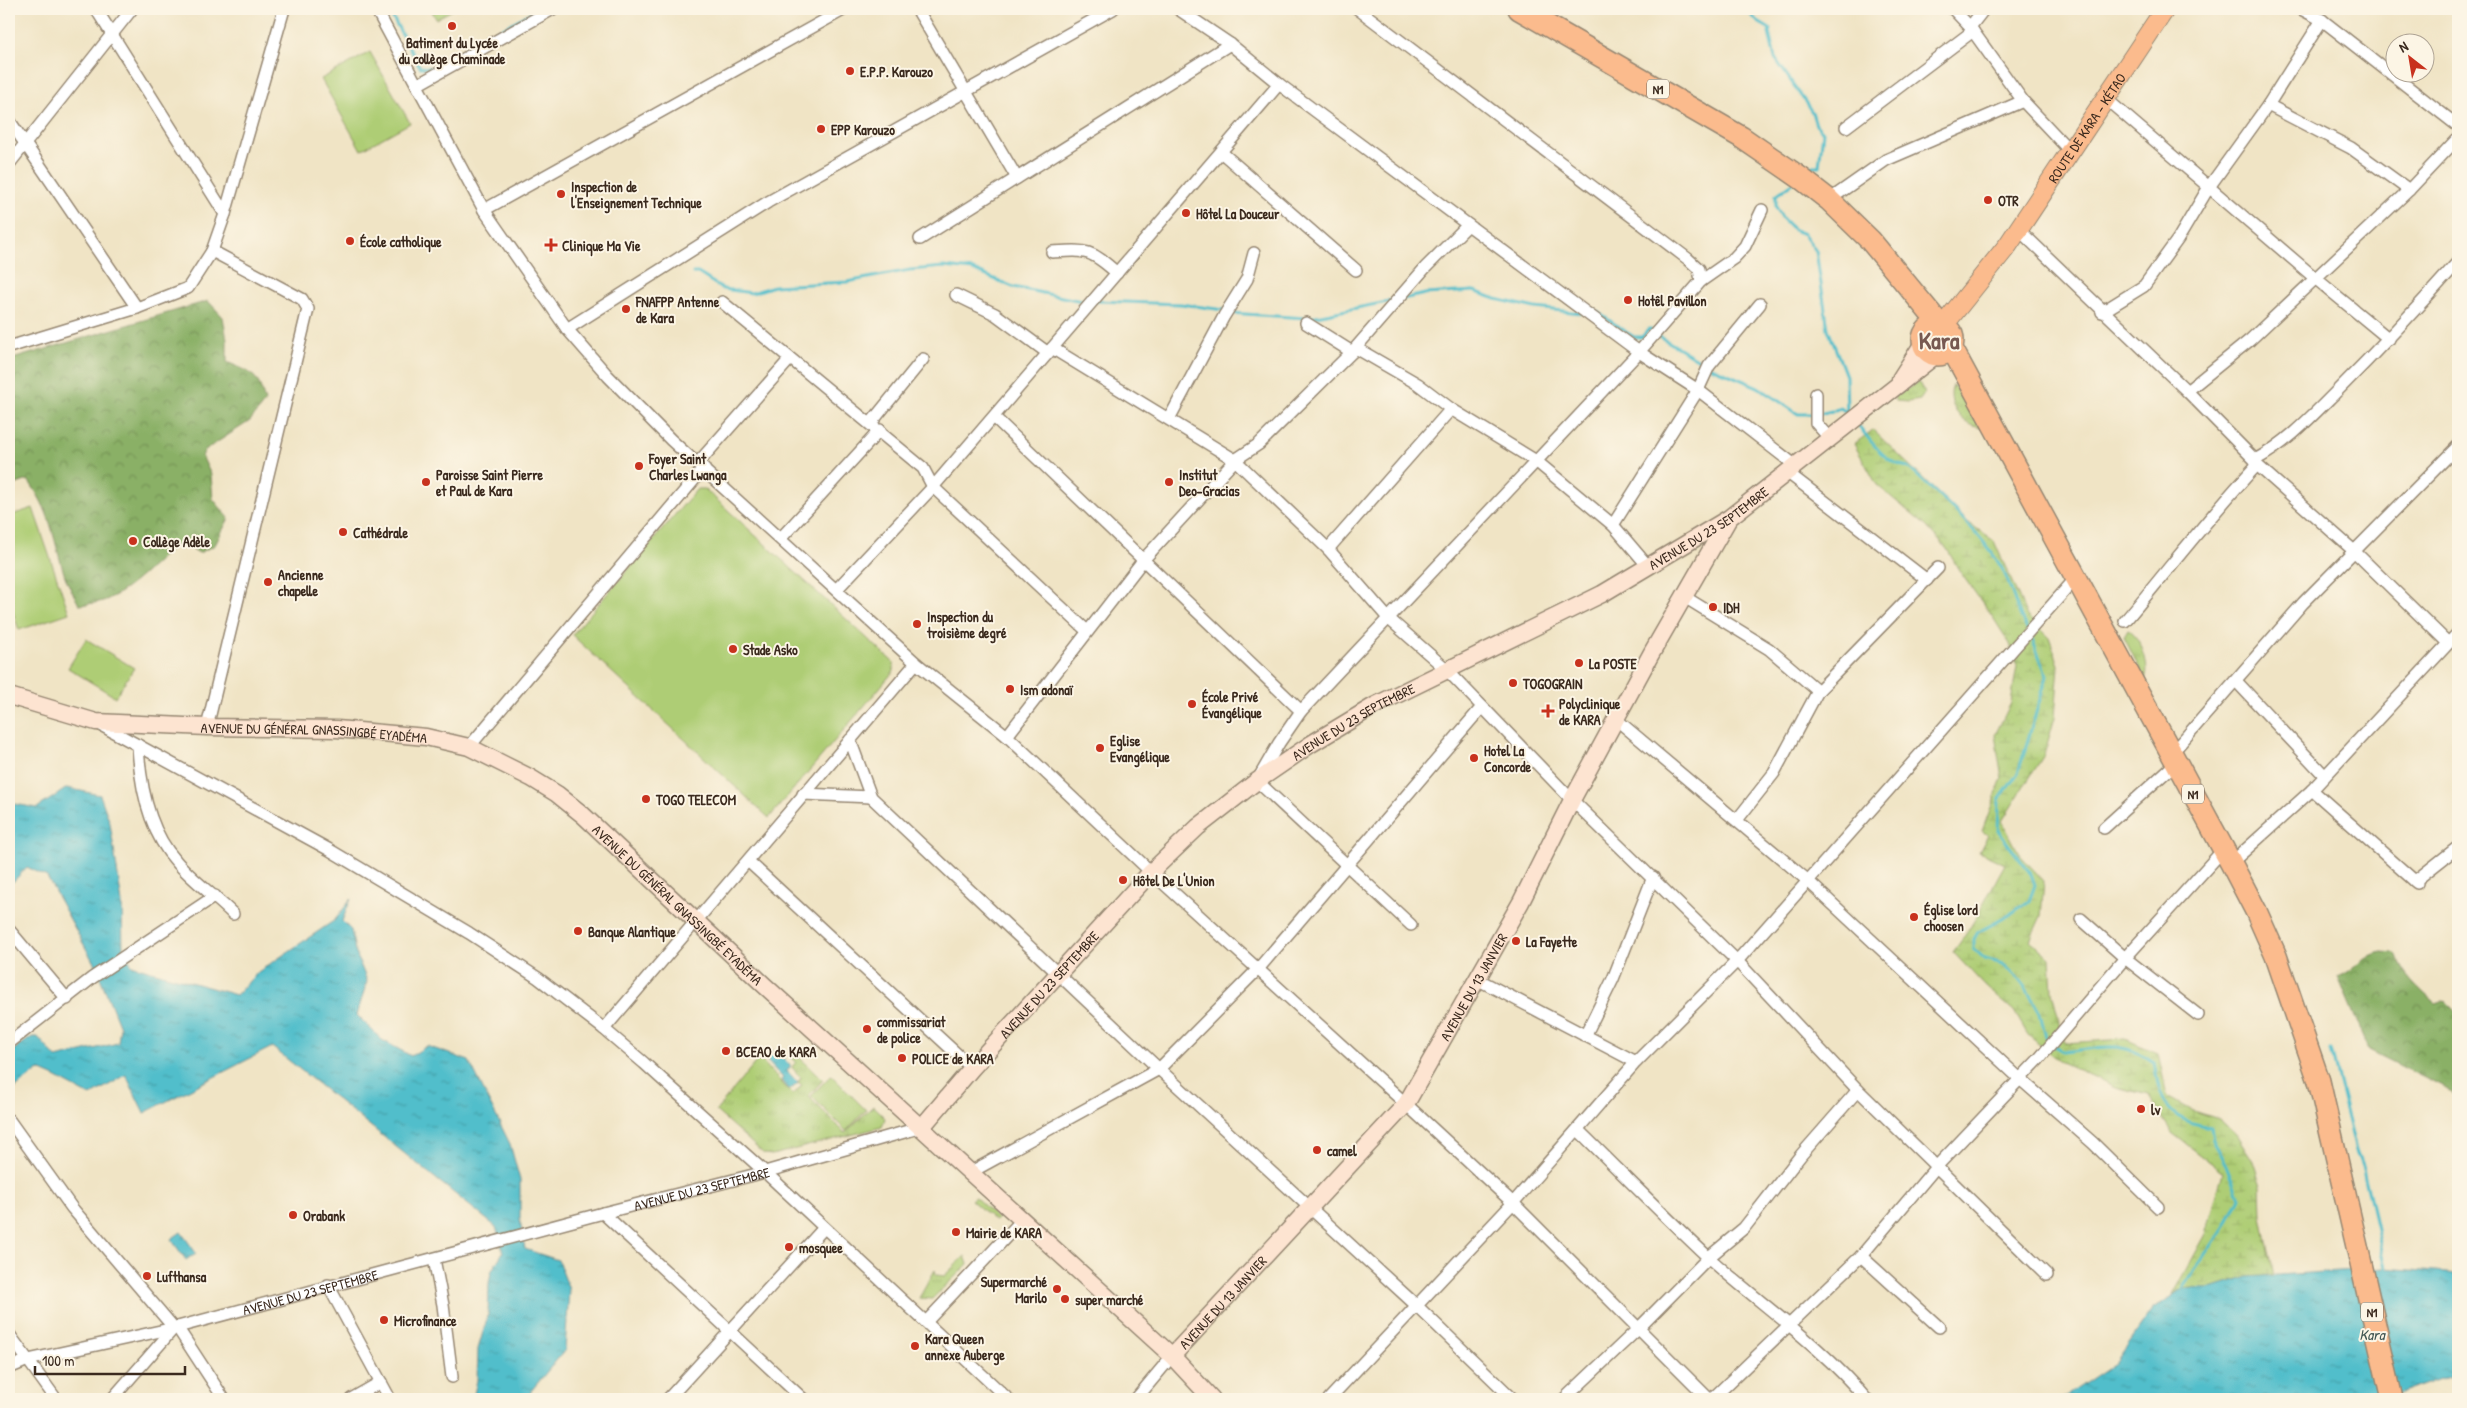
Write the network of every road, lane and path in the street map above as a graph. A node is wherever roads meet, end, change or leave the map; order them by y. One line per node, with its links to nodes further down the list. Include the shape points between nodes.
1 (96, 9): 19 (street)
2 (132, 9): 19 (street)
3 (284, 9): 41 (street)
4 (376, 9): 22 (street)
5 (553, 9): 22 (street)
6 (845, 9): 16 (street)
7 (917, 9): 23 (street)
8 (1113, 9): 23 (street)
9 (1178, 9): 20 (street)
10 (1358, 9): 52 (street, via 1688,259 1699,269)
11 (1519, 9): 38 (highway, N1, via 1741,137)
12 (1953, 9): 18 (street)
13 (1984, 9): 18 (street)
14 (2165, 9): 24 (main road, ROUTE DE KARA - KÉTAO)
15 (2301, 9): 17 (street)
16 (829, 13): 39 (street)
17 (2322, 20): 26 (street); 28 (street)
18 (1971, 29): 25 (street); 29 (street)
19 (112, 35): 31 (street); 41 (street)
20 (1230, 44): 21 (street); 35 (street)
21 (1279, 84): 33 (street); 42 (street)
22 (417, 85): 39 (street)
23 (967, 91): 35 (street); 59 (street, via 768,202)
24 (2105, 98): 32 (main road, ROUTE DE KARA - KÉTAO); 36 (street)
25 (2023, 101): 32 (street); 38 (street, via 1886,160)
26 (2268, 105): 36 (street); 37 (street, via 2352,148)
27 (9, 120): 31 (street)
28 (2458, 126)
29 (1846, 127)
30 (2458, 138): 37 (street)
31 (24, 143): 34 (street); 56 (street)
32 (2070, 151): 43 (main road, ROUTE DE KARA - KÉTAO)
33 (1221, 152): 49 (street); 50 (street)
34 (9, 164)
35 (1017, 178): 44 (street)
36 (2209, 187): 51 (street); 57 (street, via 2178,239 2144,286)
37 (2409, 190): 51 (street)
38 (1829, 200): 61 (highway, N1, via 1900,274)
39 (484, 210): 59 (street)
40 (1762, 210): 52 (street, via 1745,246)
41 (225, 214): 45 (street)
42 (1468, 225): 64 (street); 65 (street)
43 (2018, 229): 57 (street); 61 (main road, ROUTE DE KARA - KÉTAO)
44 (920, 239)
45 (212, 251): 56 (street, via 188,288); 109 (street, via 302,299 308,309)
46 (1052, 252): 50 (street, via 1088,251)
47 (1254, 253): 73 (street, via 1247,279)
48 (2458, 262): 60 (street)
49 (1356, 270)
50 (1117, 273): 63 (street)
51 (2315, 278): 60 (street); 69 (street, via 2250,340)
52 (1701, 282): 65 (street)
53 (956, 295): 63 (street, via 995,314)
54 (722, 302): 66 (street)
55 (1760, 304): 68 (street, via 1709,366)
56 (137, 308): 62 (street)
57 (2102, 312): 69 (street)
58 (1306, 323): 64 (street)
59 (567, 329): 80 (street, via 608,376)
60 (2389, 339): 79 (street, via 2282,444)
61 (1939, 341): 75 (main road, AVENUE DU 23 SEPTEMBRE, via 1896,385); 91 (highway, N1, via 1972,388)
62 (9, 347)
63 (1050, 350): 72 (street); 73 (street)
64 (1354, 350): 71 (street, via 1418,384); 77 (street, via 1258,444)
65 (1639, 352): 68 (street); 78 (street)
66 (790, 359): 74 (street); 80 (street)
67 (923, 360): 74 (street)
68 (1698, 390): 81 (street); 84 (street)
69 (2187, 391): 79 (street)
70 (1816, 394): 75 (street, via 1816,423)
71 (1451, 409): 78 (street); 86 (street)
72 (994, 417): 82 (street); 88 (street)
73 (1170, 419): 77 (street)
74 (876, 427): 82 (street, via 923,468); 85 (street)
75 (1830, 439): 81 (main road, AVENUE DU 23 SEPTEMBRE)
76 (2458, 446): 87 (street)
77 (1235, 460): 86 (street); 88 (street)
78 (1536, 461): 84 (street); 95 (street)
79 (2256, 462): 87 (street); 96 (street)
80 (701, 466): 85 (street); 113 (street)
81 (1792, 470): 83 (main road, AVENUE DU 23 SEPTEMBRE); 92 (street)
82 (933, 487): 93 (street); 97 (street)
83 (1729, 518): 89 (main road, AVENUE DU 23 SEPTEMBRE); 94 (main road, AVENUE DU 13 JANVIER)
84 (1613, 525): 89 (street)
85 (780, 538): 93 (street)
86 (1328, 549): 95 (street)
87 (2353, 550): 99 (street); 102 (street)
88 (1144, 559): 97 (street); 106 (street)
89 (1647, 565): 101 (main road, AVENUE DU 23 SEPTEMBRE, via 1602,594)
90 (1938, 568): 92 (street)
91 (2076, 578): 114 (highway, N1); 129 (street)
92 (1927, 580): 103 (street)
93 (837, 589): 100 (street)
94 (1683, 596): 103 (street, via 1769,648); 107 (main road, AVENUE DU 13 JANVIER)
95 (1388, 618): 101 (street); 106 (street)
96 (2125, 621)
97 (1087, 631): 110 (street)
98 (2458, 633): 99 (street)
99 (2448, 643): 115 (street)
100 (916, 663): 110 (street); 111 (street)
101 (1446, 670): 105 (street); 116 (main road, AVENUE DU 23 SEPTEMBRE, via 1374,706 1310,744)
102 (2236, 681): 114 (street); 115 (street)
103 (1818, 691): 121 (street, via 1774,772)
104 (9, 696): 108 (main road, AVENUE DU GÉNÉRAL GNASSINGBÉ EYADÉMA)
105 (1482, 707): 120 (street); 126 (street)
106 (1302, 712): 116 (street)
107 (1617, 720): 120 (main road, AVENUE DU 13 JANVIER); 121 (street)
108 (96, 722): 109 (main road, AVENUE DU GÉNÉRAL GNASSINGBÉ EYADÉMA); 112 (street)
109 (207, 727): 113 (main road, AVENUE DU GÉNÉRAL GNASSINGBÉ EYADÉMA, via 337,729 426,737)
110 (1007, 736): 127 (street)
111 (850, 740): 118 (street); 119 (street)
112 (138, 745): 130 (street, via 147,807 159,837 176,861); 143 (street, via 328,848 469,933 538,978)
113 (469, 747): 133 (main road, AVENUE DU GÉNÉRAL GNASSINGBÉ EYADÉMA, via 530,778 583,814)
114 (2173, 758): 122 (street); 124 (highway, N1)
115 (2325, 776): 117 (street)
116 (1257, 781): 126 (street); 127 (main road, AVENUE DU 23 SEPTEMBRE, via 1198,827)
117 (2312, 790): 123 (street, via 2416,882); 124 (street)
118 (803, 794): 119 (street); 125 (street)
119 (871, 797): 139 (street)
120 (1572, 800): 128 (street); 140 (main road, AVENUE DU 13 JANVIER, via 1521,902)
121 (1737, 820): 129 (street)
122 (2104, 828)
123 (2458, 847)
124 (2228, 856): 136 (street); 198 (highway, N1, via 2266,933 2307,1043 2328,1113)
125 (748, 861): 133 (street); 147 (street)
126 (1347, 864): 134 (street); 138 (street)
127 (1151, 872): 138 (street); 139 (main road, AVENUE DU 23 SEPTEMBRE)
128 (1653, 878): 137 (street); 144 (street, via 1613,979)
129 (1807, 880): 137 (street); 149 (street)
130 (215, 896): 131 (street); 141 (street, via 92,978)
131 (233, 914)
132 (2081, 919): 136 (street)
133 (695, 921): 143 (street); 153 (main road, AVENUE DU GÉNÉRAL GNASSINGBÉ EYADÉMA)
134 (1411, 925)
135 (10, 931): 141 (street)
136 (2125, 958): 142 (street); 149 (street)
137 (1737, 961): 146 (street); 150 (street)
138 (1258, 968): 148 (street); 151 (street)
139 (1058, 974): 147 (main road, AVENUE DU 23 SEPTEMBRE); 148 (street)
140 (1477, 980): 144 (street); 151 (main road, AVENUE DU 13 JANVIER)
141 (67, 999): 145 (street)
142 (2198, 1015)
143 (604, 1029): 156 (street)
144 (1585, 1036): 146 (street)
145 (9, 1044)
146 (1636, 1062): 154 (street)
147 (972, 1068): 153 (main road, AVENUE DU 23 SEPTEMBRE)
148 (1159, 1069): 157 (street); 160 (street)
149 (2019, 1078): 155 (street); 159 (street, via 2093,1143)
150 (1858, 1090): 155 (street); 165 (street, via 1801,1154 1744,1228)
151 (1406, 1104): 158 (street); 160 (main road, AVENUE DU 13 JANVIER)
152 (9, 1120): 172 (street, via 72,1208)
153 (922, 1127): 156 (street, AVENUE DU 23 SEPTEMBRE); 157 (main road, AVENUE DU GÉNÉRAL GNASSINGBÉ EYADÉMA)
154 (1578, 1130): 158 (street); 165 (street)
155 (1937, 1166): 164 (street); 167 (street)
156 (765, 1172): 161 (street, AVENUE DU 23 SEPTEMBRE); 163 (street)
157 (971, 1172): 162 (main road, AVENUE DU GÉNÉRAL GNASSINGBÉ EYADÉMA)
158 (1513, 1203): 169 (street); 174 (street)
159 (2158, 1207)
160 (1309, 1208): 169 (street); 177 (main road, AVENUE DU 13 JANVIER)
161 (603, 1213): 166 (street, AVENUE DU 23 SEPTEMBRE); 175 (street)
162 (1023, 1219): 170 (street); 177 (main road, AVENUE DU GÉNÉRAL GNASSINGBÉ EYADÉMA)
163 (823, 1229): 170 (street); 175 (street)
164 (1861, 1256): 171 (street); 173 (street)
165 (1709, 1257): 171 (street); 174 (street)
166 (434, 1260): 168 (street, AVENUE DU 23 SEPTEMBRE); 180 (street)
167 (2047, 1275)
168 (328, 1286): 172 (street, AVENUE DU 23 SEPTEMBRE); 181 (street)
169 (1417, 1306): 192 (street); 193 (street)
170 (926, 1322): 182 (street)
171 (1788, 1324): 196 (street); 197 (street)
172 (176, 1327): 178 (street, AVENUE DU 23 SEPTEMBRE); 184 (street); 185 (street)
173 (1940, 1327)
174 (1638, 1329): 194 (street); 195 (street)
175 (730, 1333): 188 (street); 189 (street)
176 (9, 1334): 178 (street)
177 (1172, 1356): 190 (street, AVENUE DU 13 JANVIER); 191 (main road, AVENUE DU GÉNÉRAL GNASSINGBÉ EYADÉMA)
178 (28, 1360): 179 (street, AVENUE DU 23 SEPTEMBRE); 183 (street)
179 (9, 1368)
180 (452, 1377)
181 (381, 1382): 186 (street); 187 (street)
182 (1002, 1398)
183 (56, 1399)
184 (112, 1399)
185 (224, 1399)
186 (351, 1399)
187 (390, 1399)
188 (668, 1399)
189 (803, 1399)
190 (1136, 1399)
191 (1212, 1399)
192 (1330, 1399)
193 (1513, 1399)
194 (1564, 1399)
195 (1708, 1399)
196 (1712, 1399)
197 (1866, 1399)
198 (2392, 1399)

